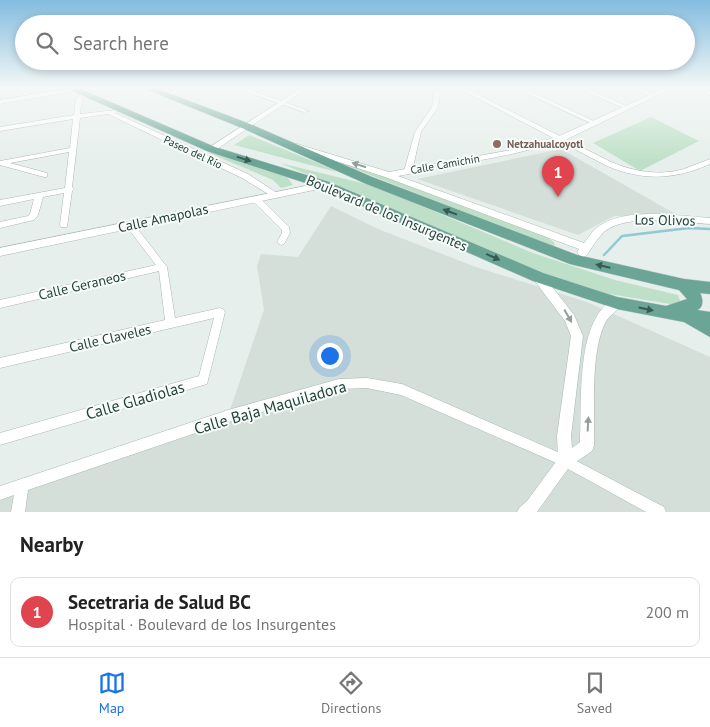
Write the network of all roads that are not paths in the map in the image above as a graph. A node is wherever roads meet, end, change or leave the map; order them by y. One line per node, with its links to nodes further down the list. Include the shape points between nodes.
1 (77, 112): 11 (street)
2 (108, 112): 11 (street)
3 (116, 112): 20 (main road, Boulevard de los Insurgentes)
4 (116, 112): 28 (street, Paseo del Río, via 245,176)
5 (209, 112): 15 (main road, Boulevard de los Insurgentes)
6 (269, 112): 15 (street)
7 (432, 112): 23 (street, via 418,132)
8 (507, 112): 17 (street)
9 (571, 112): 12 (street)
10 (619, 112): 12 (street, Calle Camichín)
11 (78, 116): 14 (street); 19 (street)
12 (595, 123): 17 (street, Calle Camichín)
13 (0, 124): 14 (street)
14 (14, 126): 16 (street)
15 (246, 126): 18 (main road, Boulevard de los Insurgentes); 20 (street)
16 (0, 129)
17 (560, 139): 21 (street, via 617,168 639,174 682,172); 23 (street, Calle Camichín, via 512,152)
18 (285, 144): 25 (street, one-way to 18); 39 (main road, Boulevard de los Insurgentes, one-way to 18, via 368,180)
19 (74, 148): 22 (street); 27 (street)
20 (211, 149): 26 (main road, Boulevard de los Insurgentes, one-way to 26)
21 (710, 161)
22 (1, 163): 24 (street)
23 (408, 171): 25 (street, Calle Camichín)
24 (44, 175)
25 (388, 175): 37 (street)
26 (326, 184): 28 (street, Calle Amapolas); 41 (main road, Boulevard de los Insurgentes, one-way to 41)
27 (70, 189): 29 (street); 33 (street)
28 (276, 195): 30 (street, Calle Amapolas)
29 (39, 196): 31 (street); 34 (street, via 31,218)
30 (256, 199): 35 (street, Calle Amapolas); 36 (street, via 286,229)
31 (0, 203)
32 (710, 221): 37 (street, Los Olivos, via 632,219 616,222 603,228)
33 (64, 224)
34 (0, 225)
35 (130, 225): 38 (street, Calle Amapolas); 40 (street)
36 (281, 242)
37 (586, 248): 39 (street, Los Olivos)
38 (0, 252)
39 (575, 260): 42 (main road, Boulevard de los Insurgentes, one-way to 39)
40 (163, 267): 45 (street, Calle Geraneos); 50 (street)
41 (538, 277): 44 (main road, Boulevard de los Insurgentes); 54 (street, one-way to 54, via 570,318 577,336 564,436)
42 (684, 285): 43 (main road, Boulevard de los Insurgentes); 47 (main road, via 695,298 694,305)
43 (710, 288)
44 (617, 303): 47 (main road, Boulevard de los Insurgentes, one-way to 47); 54 (street, one-way to 44, via 587,446 592,347 600,321)
45 (0, 304)
46 (220, 312): 50 (street, Calle Claveles); 53 (street, Calle Gladiolas, via 203,380)
47 (666, 313): 48 (main road, Boulevard de los Insurgentes)
48 (683, 315): 49 (main road, Boulevard de los Insurgentes); 51 (main road)
49 (710, 319)
50 (171, 324): 52 (street, Calle Claveles)
51 (710, 330)
52 (0, 363)
53 (0, 438)
54 (565, 461): 55 (street, Calle Baja Maquiladora, via 402,390 358,383 339,384 228,416); 58 (street); 59 (street, Calle Baja Maquiladora)
55 (22, 486): 56 (street, Calle Baja Maquiladora); 57 (street)
56 (0, 493)
57 (18, 512)
58 (525, 512)
59 (659, 512)

